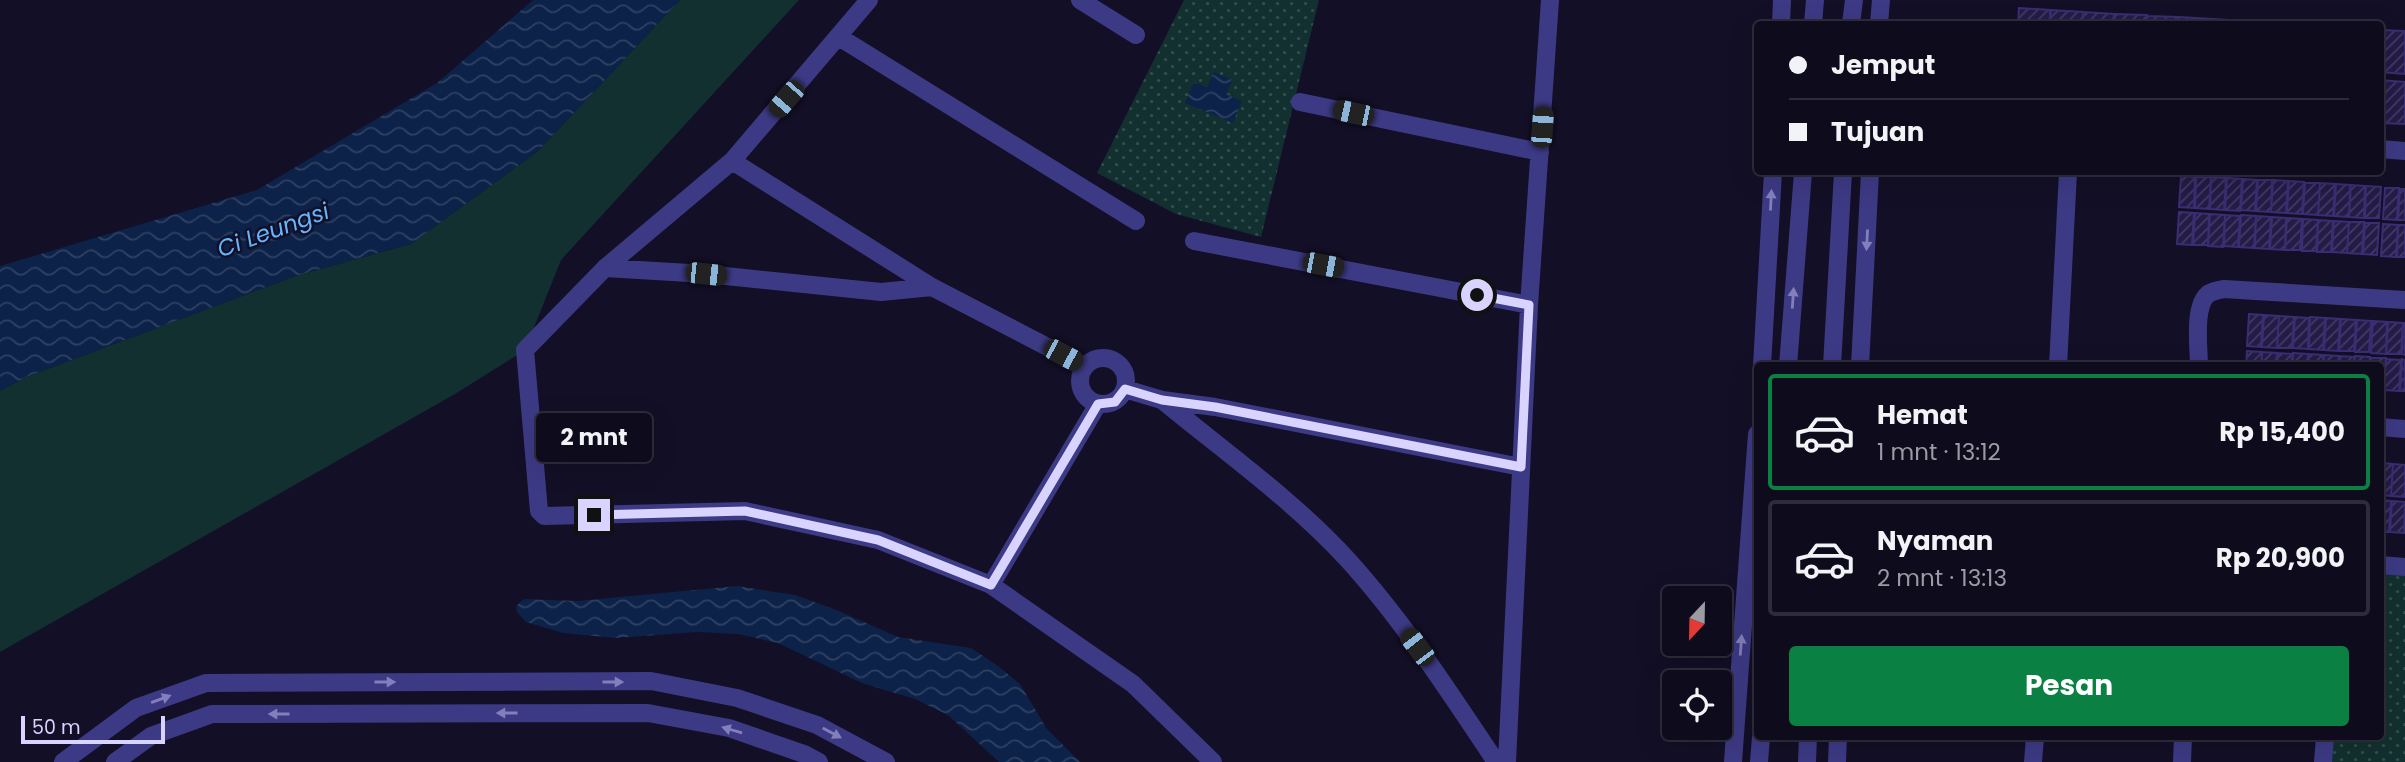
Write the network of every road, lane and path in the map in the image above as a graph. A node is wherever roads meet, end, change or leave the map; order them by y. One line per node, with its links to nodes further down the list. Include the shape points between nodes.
1 (869, 0): 13 (street)
2 (1080, 0): 12 (street)
3 (1550, 0): 17 (street)
4 (1783, 0): 8 (street)
5 (1815, 0): 9 (street)
6 (1854, 0): 10 (street)
7 (1881, 0): 11 (street)
8 (1781, 21)
9 (1813, 21)
10 (1851, 21)
11 (1879, 21)
12 (1136, 35)
13 (839, 37): 18 (street); 24 (street)
14 (1300, 102): 17 (street)
15 (2384, 149): 16 (street)
16 (2405, 151)
17 (1540, 152): 29 (street)
18 (732, 161): 26 (street); 27 (street)
19 (1773, 175): 30 (street, one-way to 19)
20 (1802, 175): 31 (street, one-way to 20)
21 (1843, 175): 32 (street)
22 (1870, 175): 33 (street, one-way to 33)
23 (2068, 175): 34 (street)
24 (1136, 221)
25 (1194, 241): 29 (street)
26 (605, 268): 27 (street, via 881,292); 46 (street, via 525,350 539,511 544,516 745,511 878,540)
27 (932, 287): 36 (street)
28 (2405, 300): 35 (street, via 2213,291 2199,314)
29 (1529, 305): 42 (street)
30 (1762, 362)
31 (1788, 362)
32 (1832, 362)
33 (1860, 362)
34 (2058, 362)
35 (2199, 362)
36 (1084, 366): 37 (street, via 1099,358 1115,361 1125,373); 39 (street, via 1079,381 1085,396)
37 (1125, 389): 38 (street); 39 (street, via 1115,402)
38 (1162, 400): 42 (street); 58 (street, via 1262,481 1348,560 1429,664)
39 (1098, 404): 46 (street)
40 (2384, 427): 41 (street)
41 (2405, 429)
42 (1521, 467): 59 (street)
43 (1754, 475): 60 (street, one-way to 43)
44 (2384, 565): 45 (street)
45 (2405, 567)
46 (991, 585): 57 (street, via 1133,684)
47 (1761, 740): 61 (street)
48 (1808, 740): 62 (street)
49 (1838, 740): 63 (street)
50 (2035, 740): 64 (street)
51 (2183, 740): 65 (street)
52 (2325, 740): 66 (street)
53 (63, 762): 56 (street, one-way to 56, via 136,708 206,683 637,681 737,698 817,725)
54 (115, 762): 55 (street, one-way to 54, via 729,728 648,713 212,714 150,736)
55 (819, 762)
56 (886, 762)
57 (1213, 762)
58 (1496, 762)
59 (1507, 762)
60 (1733, 762)
61 (1759, 762)
62 (1807, 762)
63 (1837, 762)
64 (2033, 762)
65 (2182, 762)
66 (2323, 762)

